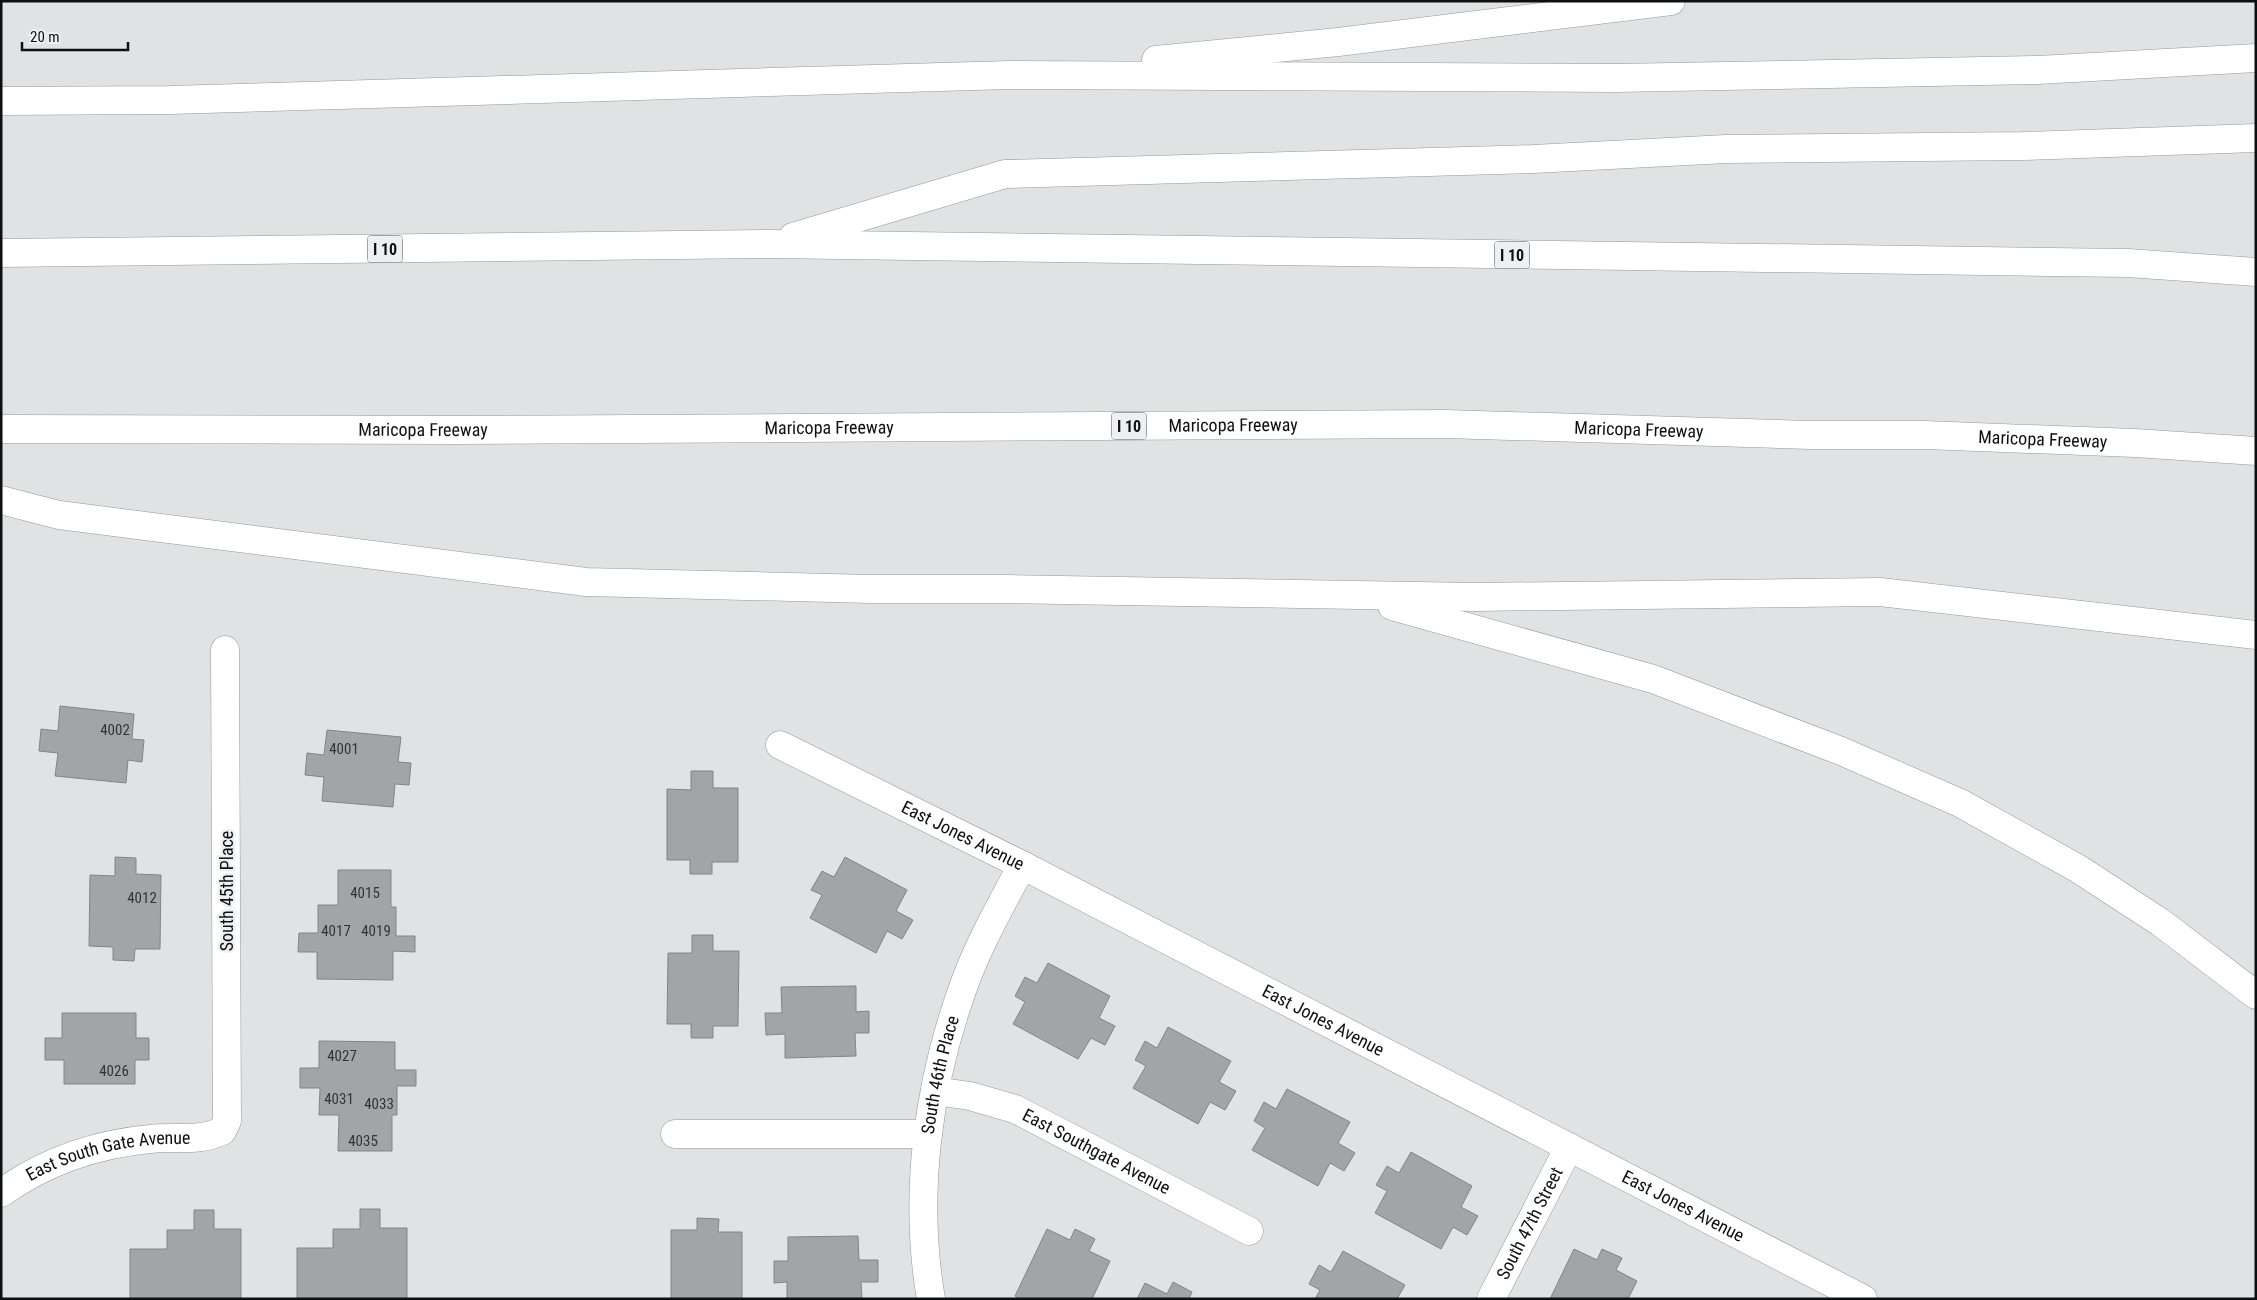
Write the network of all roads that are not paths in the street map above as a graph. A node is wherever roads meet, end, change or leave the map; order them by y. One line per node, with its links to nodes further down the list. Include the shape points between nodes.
1 (1671, 1): 3 (main road, via 1338,42)
2 (2256, 58): 3 (main road, via 2038,70 1626,78)
3 (1009, 75): 4 (main road, via 180,100)
4 (1, 101)
5 (2256, 138): 6 (main road, via 2023,146 1726,148 1523,159 1005,174)
6 (768, 244): 7 (main road, I 10); 8 (main road, I 10, via 2128,264)
7 (1, 253)
8 (2256, 272)
9 (1, 429): 10 (main road, Maricopa Freeway / I 10, via 457,430 1446,424 1810,435 1925,435)
10 (2256, 451)
11 (1, 500): 12 (main road, via 59,515 586,582)
12 (1350, 595): 13 (main road, via 1475,597 1880,592); 17 (main road, via 1653,678 1841,751 1960,803 2077,868 2127,900)
13 (2256, 636)
14 (225, 650): 19 (main road, South 45th Place, via 228,1111)
15 (780, 744): 16 (main road, East Jones Avenue)
16 (1022, 865): 18 (main road, South 46th Place, via 965,983); 22 (main road, East Jones Avenue)
17 (2256, 995)
18 (935, 1091): 21 (main road, South 46th Place); 24 (main road, East Southgate Avenue, via 970,1096 1015,1110)
19 (222, 1131): 23 (main road, East South Gate Avenue, via 201,1138 152,1138 113,1144 76,1154 42,1168)
20 (675, 1134): 21 (main road)
21 (928, 1134): 25 (main road, South 46th Place, via 924,1230)
22 (1569, 1147): 26 (main road, South 47th Street); 27 (main road, East Jones Avenue)
23 (1, 1193)
24 (1249, 1231)
25 (931, 1299)
26 (1491, 1299)
27 (1863, 1299)

